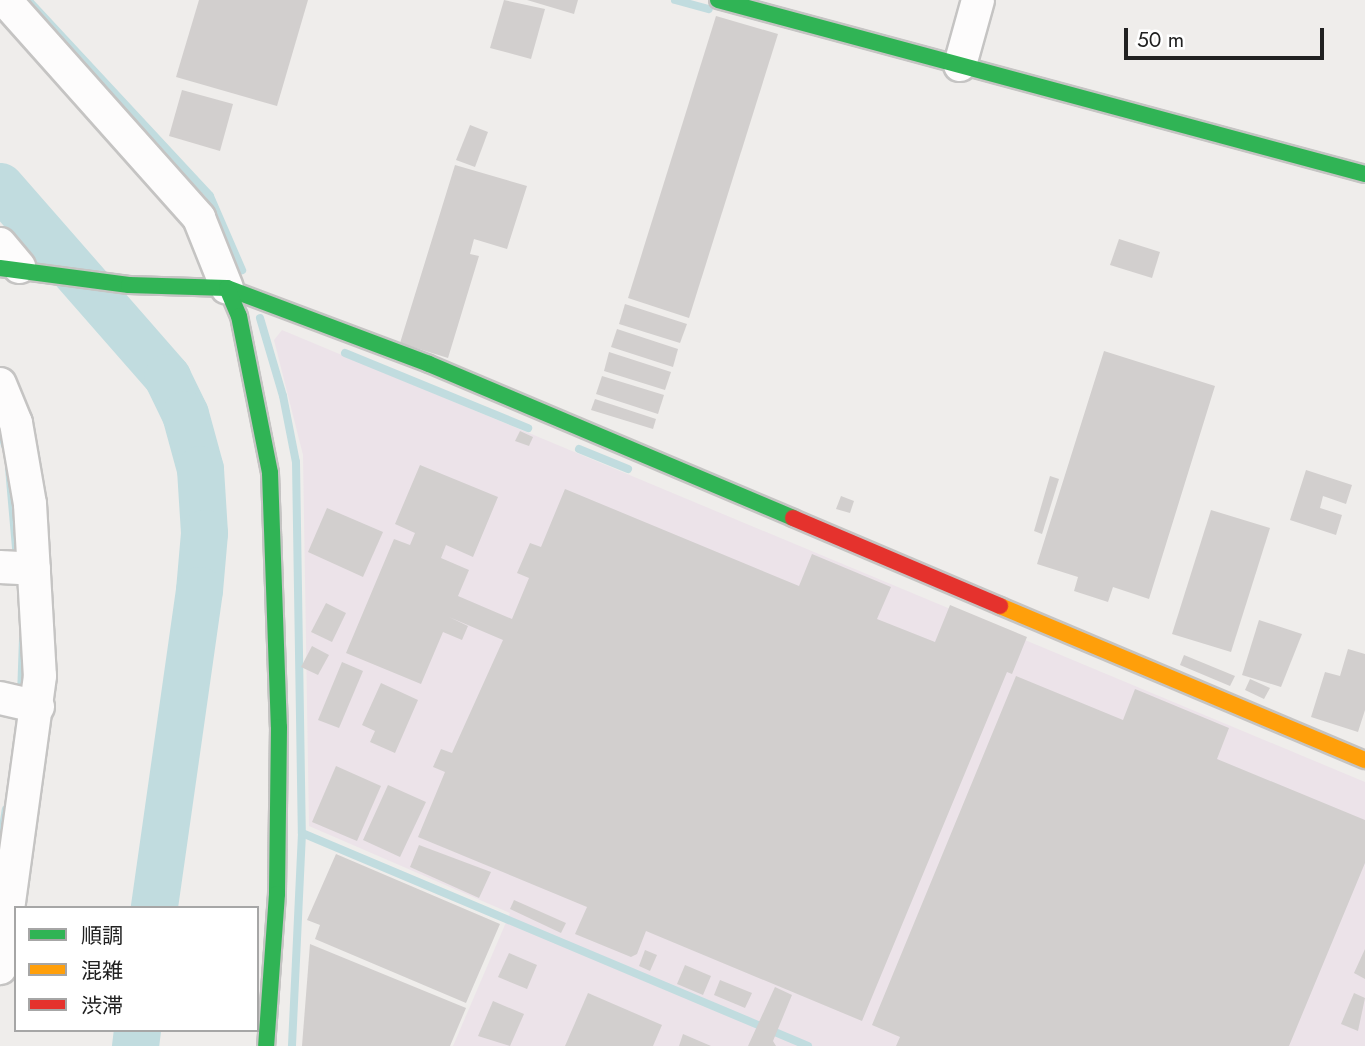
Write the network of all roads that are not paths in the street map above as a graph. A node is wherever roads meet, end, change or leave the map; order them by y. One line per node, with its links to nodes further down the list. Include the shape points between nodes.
1 (5, 0): 7 (street, via 199,218)
2 (718, 0): 4 (street)
3 (978, 0): 4 (street)
4 (960, 65): 5 (street)
5 (1365, 174)
6 (13, 263): 7 (street, via 128,285)
7 (227, 288): 11 (street, via 429,364); 14 (street, via 239,316 270,473 279,727 277,894)
8 (0, 384): 9 (street, via 16,423 30,504)
9 (17, 568): 10 (street)
10 (19, 703): 12 (street)
11 (1365, 760)
12 (11, 782): 13 (street)
13 (0, 968)
14 (266, 1046)

